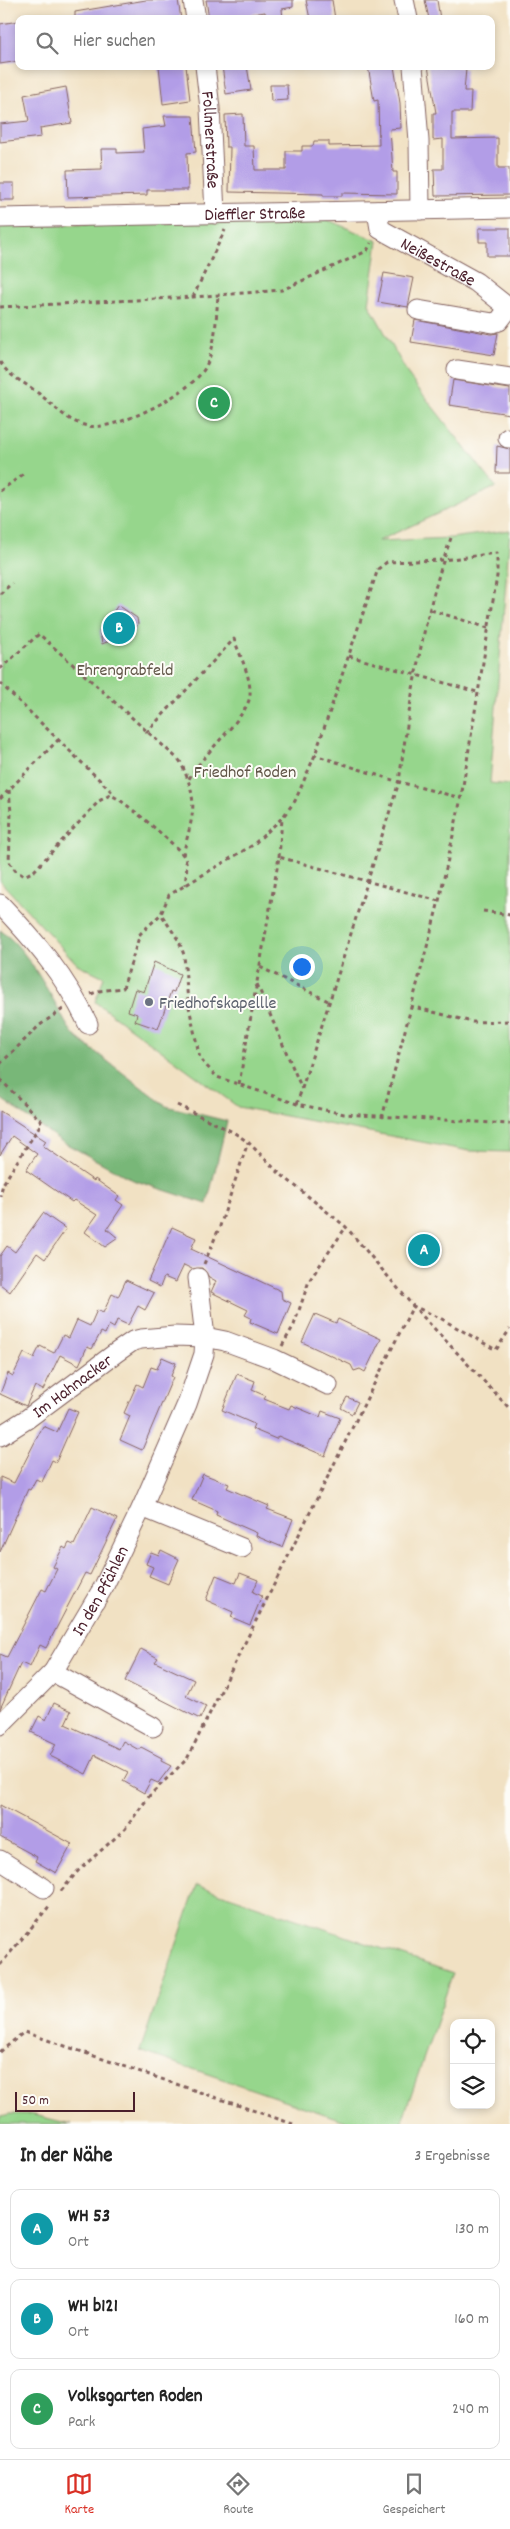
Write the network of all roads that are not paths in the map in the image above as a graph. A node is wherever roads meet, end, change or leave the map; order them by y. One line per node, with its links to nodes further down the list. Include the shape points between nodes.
1 (193, 0): 3 (street)
2 (404, 0): 4 (street)
3 (195, 15)
4 (407, 15)
5 (205, 70): 10 (street, Follmerstraße)
6 (413, 70): 8 (street)
7 (510, 208): 8 (street, Dieffler Straße)
8 (420, 210): 9 (street, Dieffler Straße)
9 (377, 211): 10 (street, Dieffler Straße); 12 (street, Neißestraße, via 380,229 476,282)
10 (224, 214): 11 (street, Dieffler Straße)
11 (0, 218)
12 (510, 308): 13 (street, via 500,321 492,323)
13 (418, 310)
14 (457, 370): 15 (street)
15 (510, 378)
16 (0, 904): 17 (street, via 65,980)
17 (88, 1024)
18 (198, 1278): 19 (street, In den Pfählen)
19 (205, 1337): 20 (street, via 274,1359); 21 (street, Im Hahnacker, via 133,1341); 22 (street, In den Pfählen, via 200,1370)
20 (328, 1386)
21 (0, 1436)
22 (142, 1506): 23 (street); 24 (street, In den Pfählen, via 104,1586)
23 (242, 1548)
24 (53, 1672): 25 (street, In den Pfählen); 26 (street)
25 (0, 1726)
26 (153, 1727)
27 (0, 1860): 28 (street)
28 (44, 1888)

